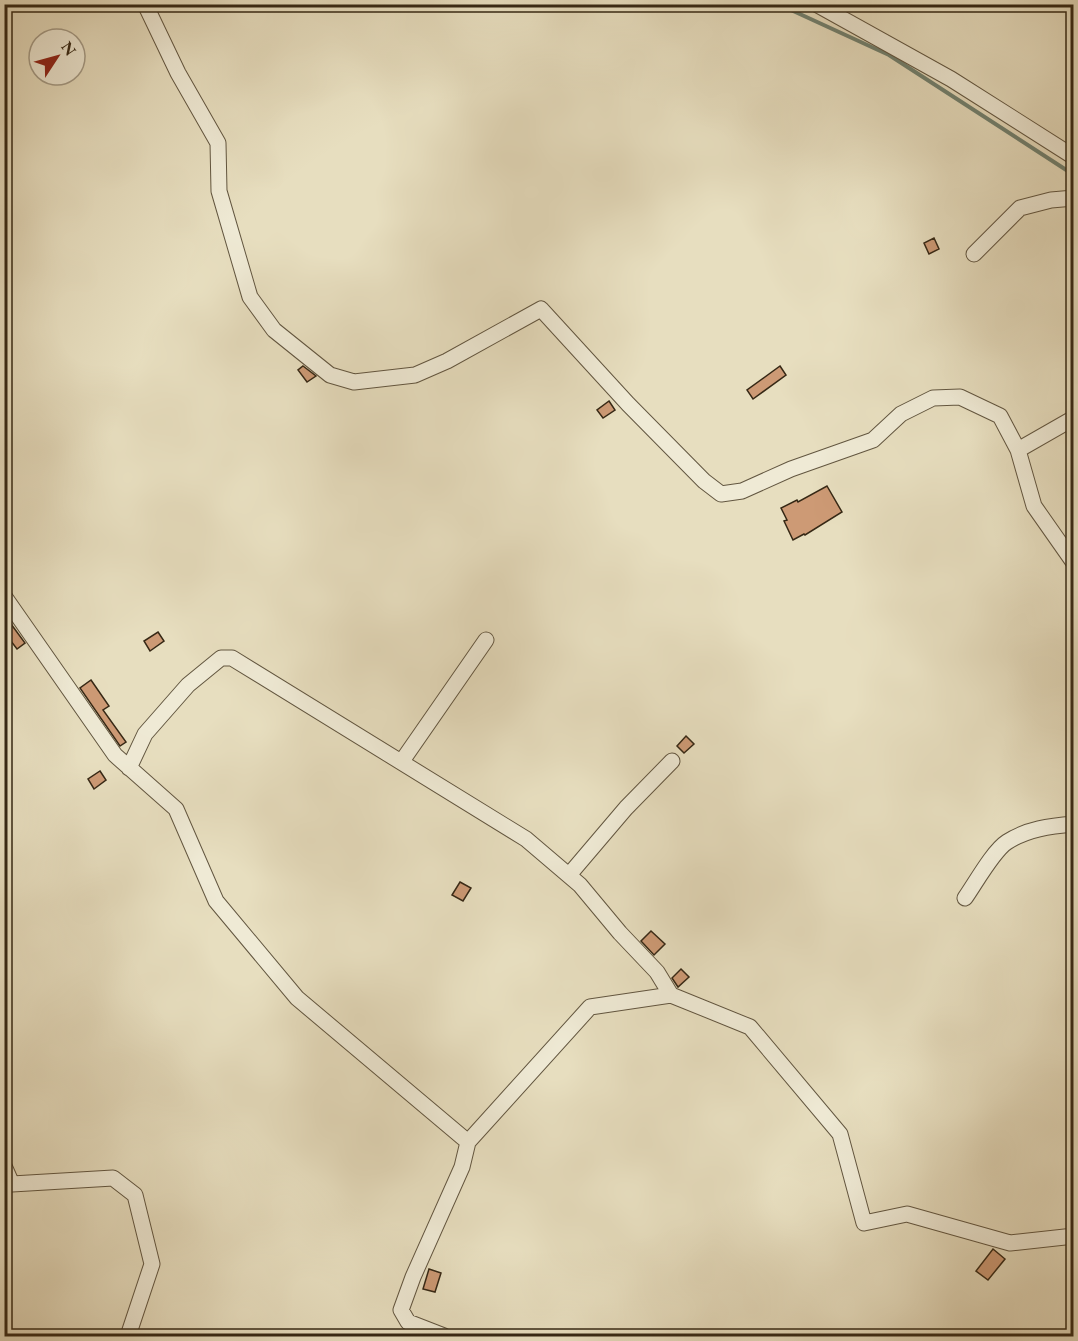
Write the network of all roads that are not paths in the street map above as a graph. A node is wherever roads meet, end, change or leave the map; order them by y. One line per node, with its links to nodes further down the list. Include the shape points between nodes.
1 (145, 4): 7 (street, via 218,143 219,191 250,297 274,330 330,375 354,382 415,375 541,309 628,404 704,481 722,494 742,491 873,440 901,414 933,398 960,397 1000,416)
2 (816, 4): 3 (street, via 951,79)
3 (1074, 157)
4 (1074, 198): 5 (street, via 1020,208)
5 (974, 254)
6 (1074, 418): 7 (street)
7 (1018, 450): 8 (street, via 1034,506)
8 (1074, 563)
9 (4, 596): 13 (street, via 115,755)
10 (486, 640): 11 (street)
11 (402, 761): 13 (street, via 232,658 221,658 188,685 145,734); 15 (street, via 526,838)
12 (672, 761): 15 (street)
13 (129, 768): 18 (street, via 176,809 216,901 297,998)
14 (1074, 824): 16 (street, via 1044,826 1006,843)
15 (569, 875): 17 (street, via 657,972)
16 (965, 898)
17 (671, 995): 18 (street, via 590,1007); 20 (street, via 750,1027 785,1068 840,1134 864,1223 907,1214 1010,1243)
18 (468, 1142): 22 (street, via 462,1167 401,1310 408,1322)
19 (4, 1166): 21 (street, via 12,1184 112,1178 135,1195 152,1264)
20 (1074, 1236)
21 (128, 1336)
22 (444, 1336)

